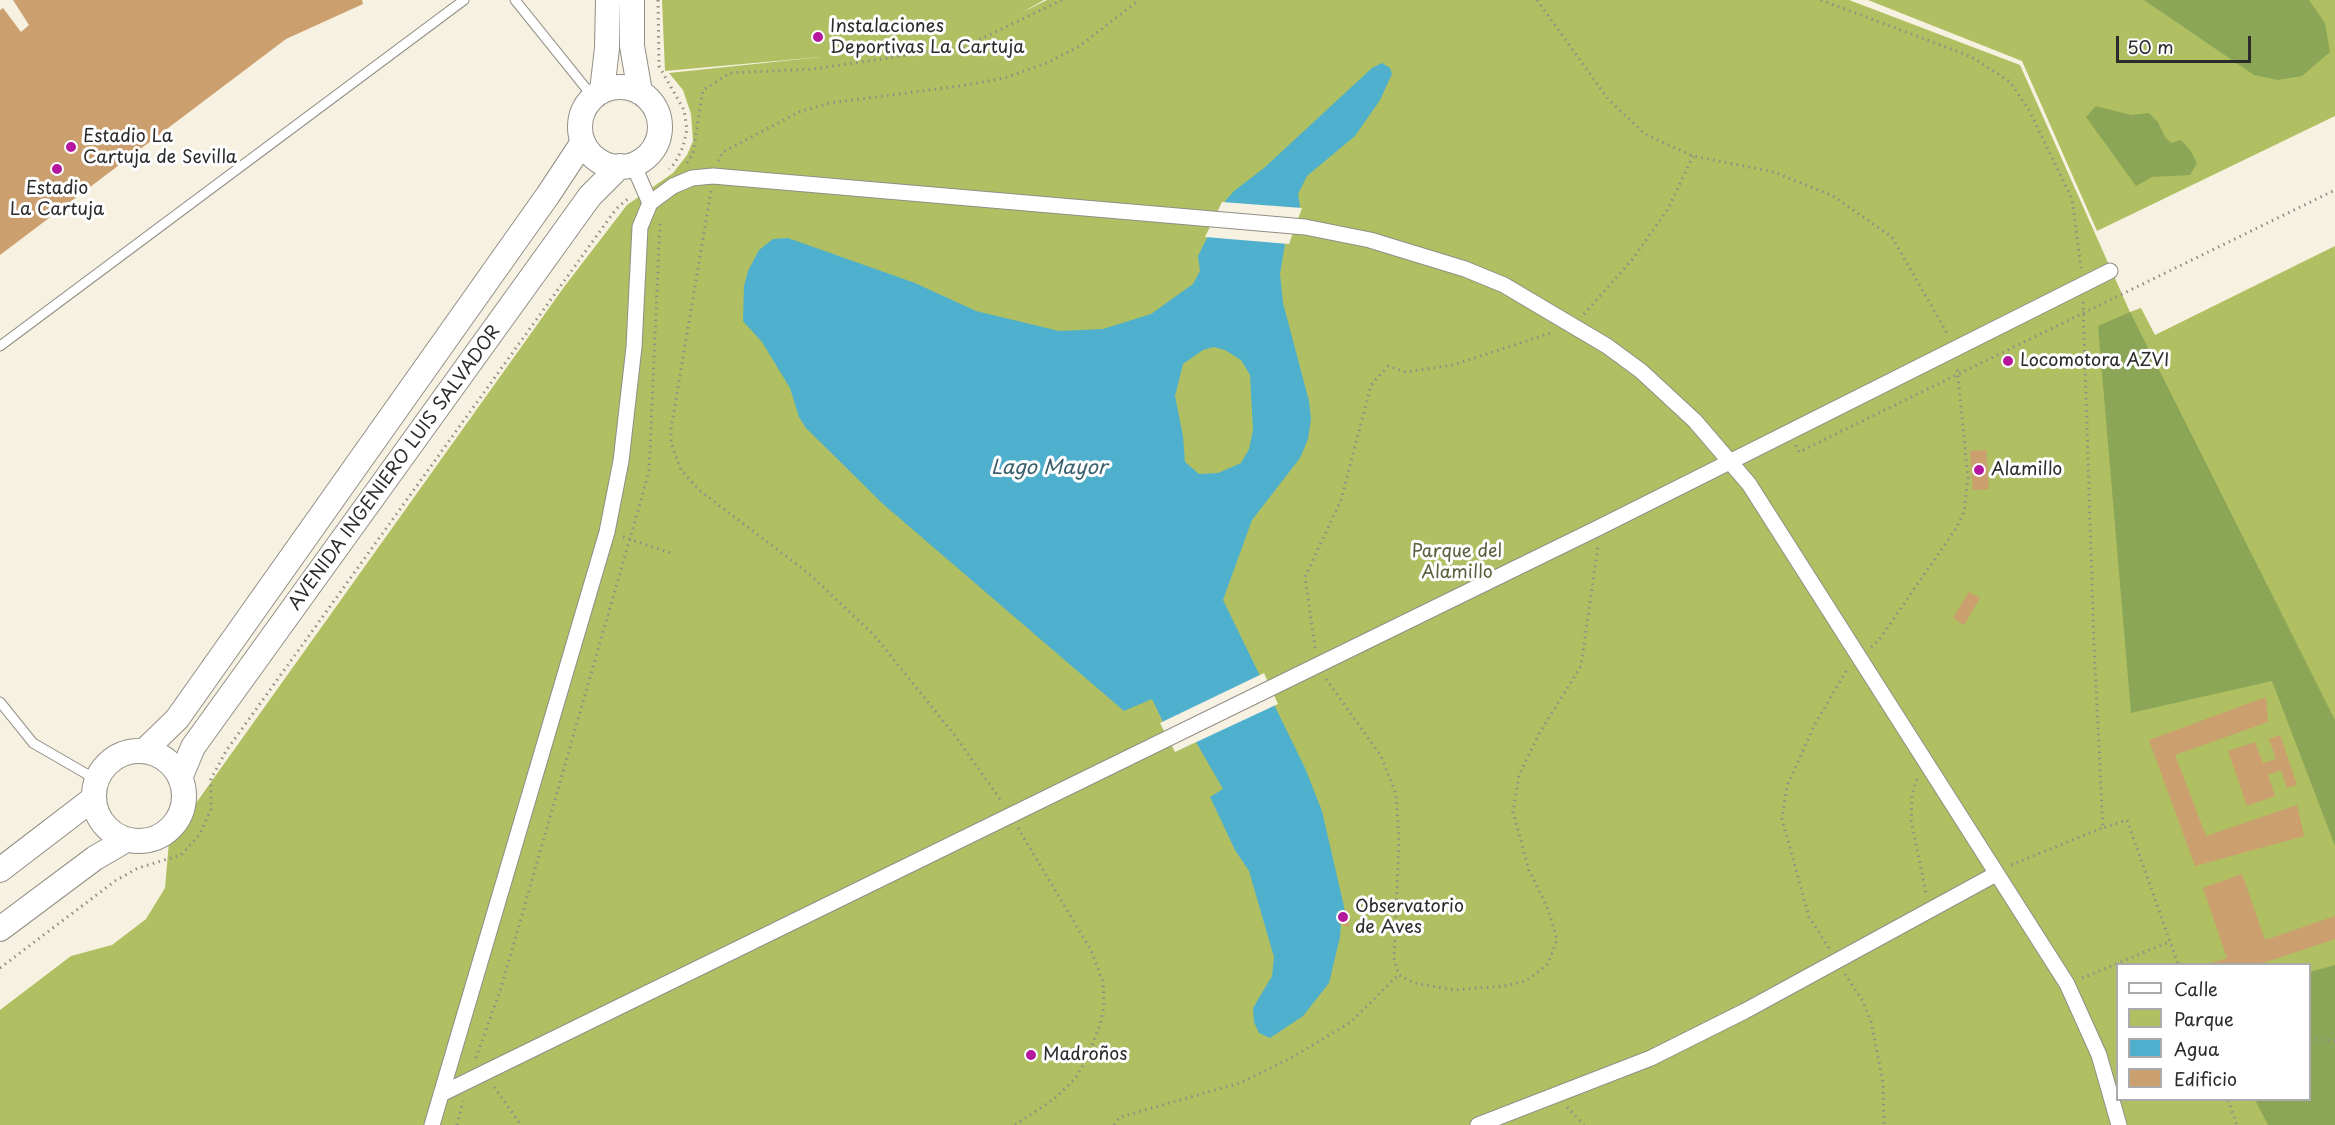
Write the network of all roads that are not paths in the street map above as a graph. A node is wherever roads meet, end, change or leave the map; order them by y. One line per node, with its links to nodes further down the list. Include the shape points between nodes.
1 (464, 0): 11 (lane)
2 (514, 0): 6 (lane)
3 (608, 0): 6 (street, via 608,48)
4 (632, 0): 5 (street, via 632,46)
5 (640, 92): 6 (street, via 628,87); 8 (street, via 650,100 659,124 653,148 644,158)
6 (598, 94): 7 (street, via 581,118)
7 (583, 142): 8 (street, via 598,160); 14 (street, AVENIDA INGENIERO LUIS SALVADOR, via 177,719)
8 (627, 165): 9 (street); 15 (street, AVENIDA INGENIERO LUIS SALVADOR, via 590,196 193,747)
9 (650, 203): 12 (street, via 673,186 692,178 713,176 1305,227 1370,240 1504,285 1574,326 1641,371 1695,421); 21 (street, via 640,227 634,348 621,461 607,532)
10 (2110, 271): 12 (street)
11 (0, 346)
12 (1731, 462): 19 (street, via 1749,484); 21 (street)
13 (0, 702): 16 (lane, via 33,743)
14 (144, 751): 15 (street, via 159,755); 16 (street, via 115,758 104,768)
15 (180, 778): 17 (street, via 184,792 178,820 156,839)
16 (95, 789): 17 (street, via 96,812 114,834); 18 (street)
17 (126, 840): 20 (street, via 95,858)
18 (0, 870)
19 (1996, 874): 23 (street, via 1651,1058); 24 (street, via 2067,984 2099,1055)
20 (0, 929)
21 (441, 1094): 22 (street)
22 (432, 1125)
23 (1478, 1125)
24 (2119, 1125)

